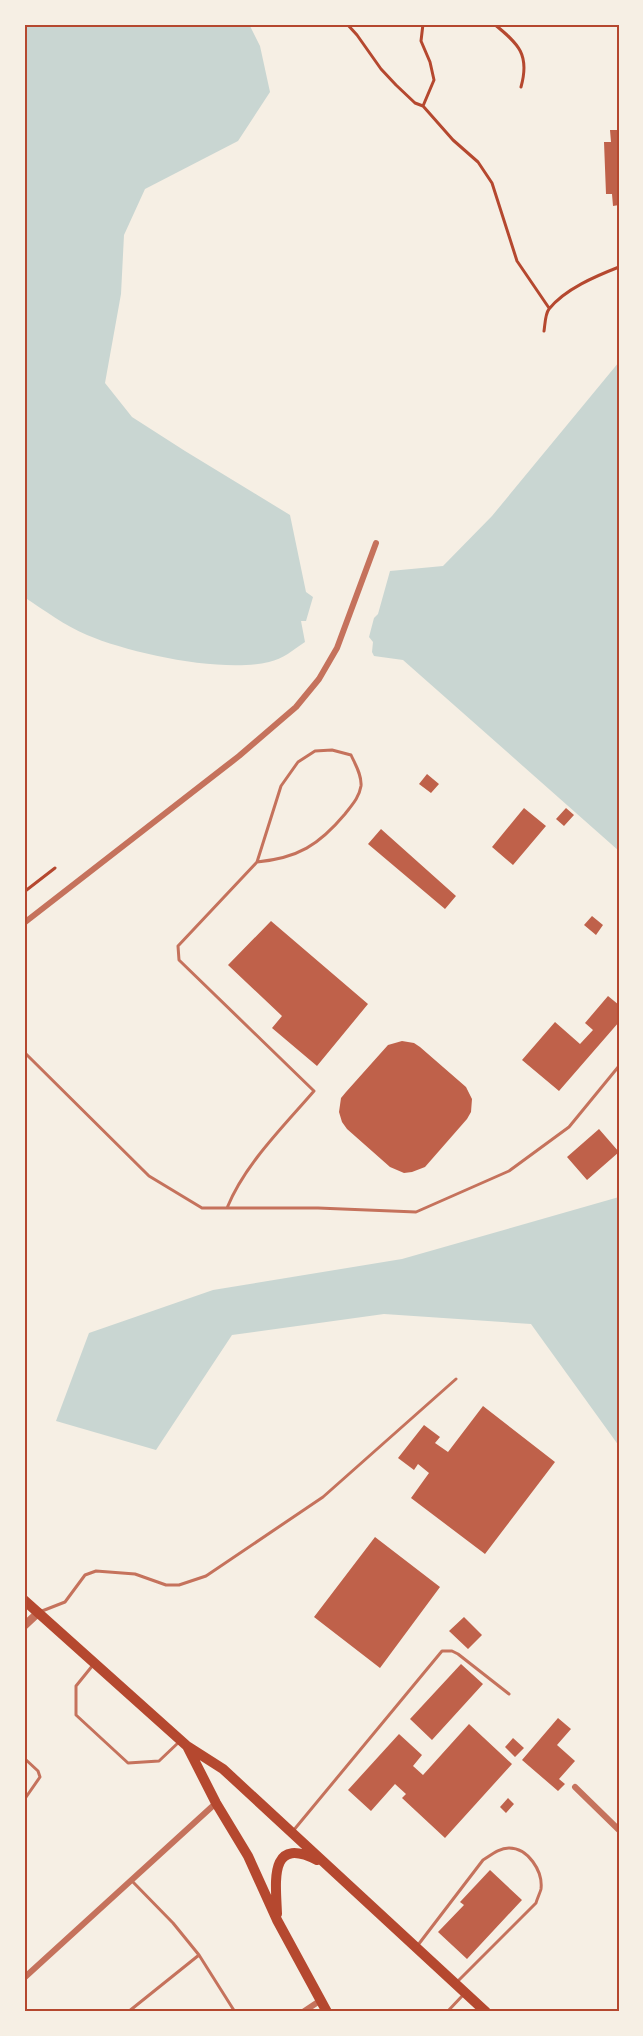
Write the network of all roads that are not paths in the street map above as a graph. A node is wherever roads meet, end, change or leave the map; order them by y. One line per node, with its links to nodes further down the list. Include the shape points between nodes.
1 (376, 543): 3 (street, via 337,648 296,707)
2 (257, 862): 2 (lane, via 281,786 298,762 315,751 351,755 361,784 356,801 327,835 312,846 272,861); 6 (lane, via 178,946 179,960 314,1091 235,1189)
3 (24, 923)
4 (24, 1052): 6 (lane, via 150,1176 202,1208)
5 (619, 1066): 6 (lane, via 569,1127 509,1171 417,1212)
6 (228, 1208)
7 (456, 1379): 9 (lane, via 323,1497 206,1576 166,1585 135,1574 96,1571 85,1575 64,1602)
8 (24, 1600): 9 (main road)
9 (39, 1612): 10 (street); 11 (street); 12 (main road)
10 (24, 1617)
11 (24, 1626)
12 (94, 1664): 14 (main road); 14 (lane, via 76,1686 76,1715 128,1763 159,1761)
13 (509, 1694): 20 (lane, via 458,1654 442,1652)
14 (184, 1743): 18 (main road); 20 (main road, via 223,1769)
15 (24, 1758): 17 (lane, via 40,1777)
16 (575, 1787): 19 (street)
17 (24, 1800)
18 (216, 1803): 22 (street); 23 (main road, via 248,1856)
19 (619, 1830)
20 (292, 1832): 21 (main road)
21 (330, 1868): 23 (main road, via 304,1854 293,1853 279,1861); 24 (main road)
22 (131, 1880): 25 (lane); 26 (street)
23 (277, 1920): 29 (main road)
24 (416, 1947): 27 (main road); 27 (lane, via 483,1860 498,1850 510,1848 524,1853 538,1867 541,1889 536,1903)
25 (199, 1954): 30 (lane); 31 (lane)
26 (24, 1978)
27 (455, 1984): 28 (main road)
28 (465, 1993): 34 (lane); 35 (main road)
29 (321, 2000): 32 (street); 33 (main road)
30 (128, 2012)
31 (235, 2012)
32 (303, 2012)
33 (327, 2012)
34 (447, 2012)
35 (486, 2012)

